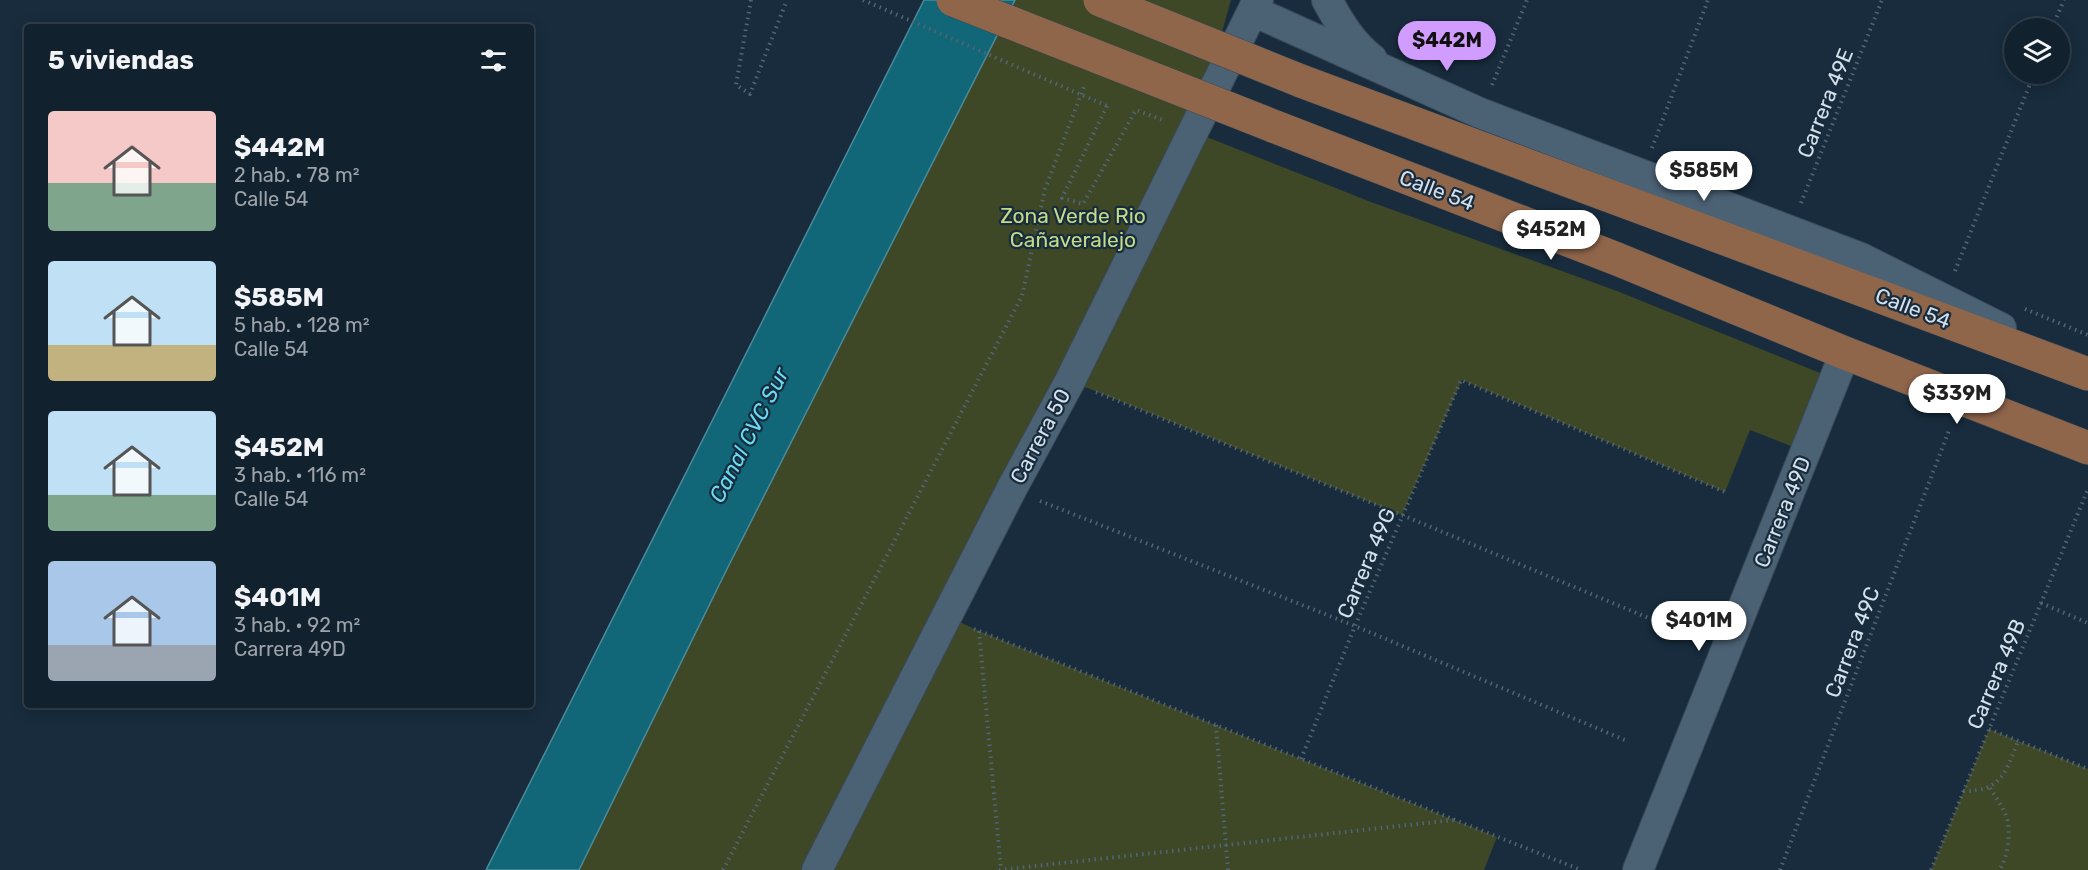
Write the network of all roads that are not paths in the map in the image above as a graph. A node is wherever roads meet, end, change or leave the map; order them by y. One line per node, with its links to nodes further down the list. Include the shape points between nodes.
1 (953, 0): 6 (main road, Calle 54, bridge, via 1617,259)
2 (1100, 0): 7 (main road, Calle 54, bridge, via 1301,81)
3 (1327, 0): 5 (street, via 1341,27 1365,54)
4 (1256, 6): 5 (street, Calle 54); 9 (street, Carrera 50, via 1070,381)
5 (1394, 75): 7 (street, Calle 54, via 1480,113 1861,258)
6 (1845, 353): 8 (main road, Calle 54); 10 (street, Carrera 49D)
7 (2088, 373)
8 (2088, 448)
9 (817, 870)
10 (1638, 870)

